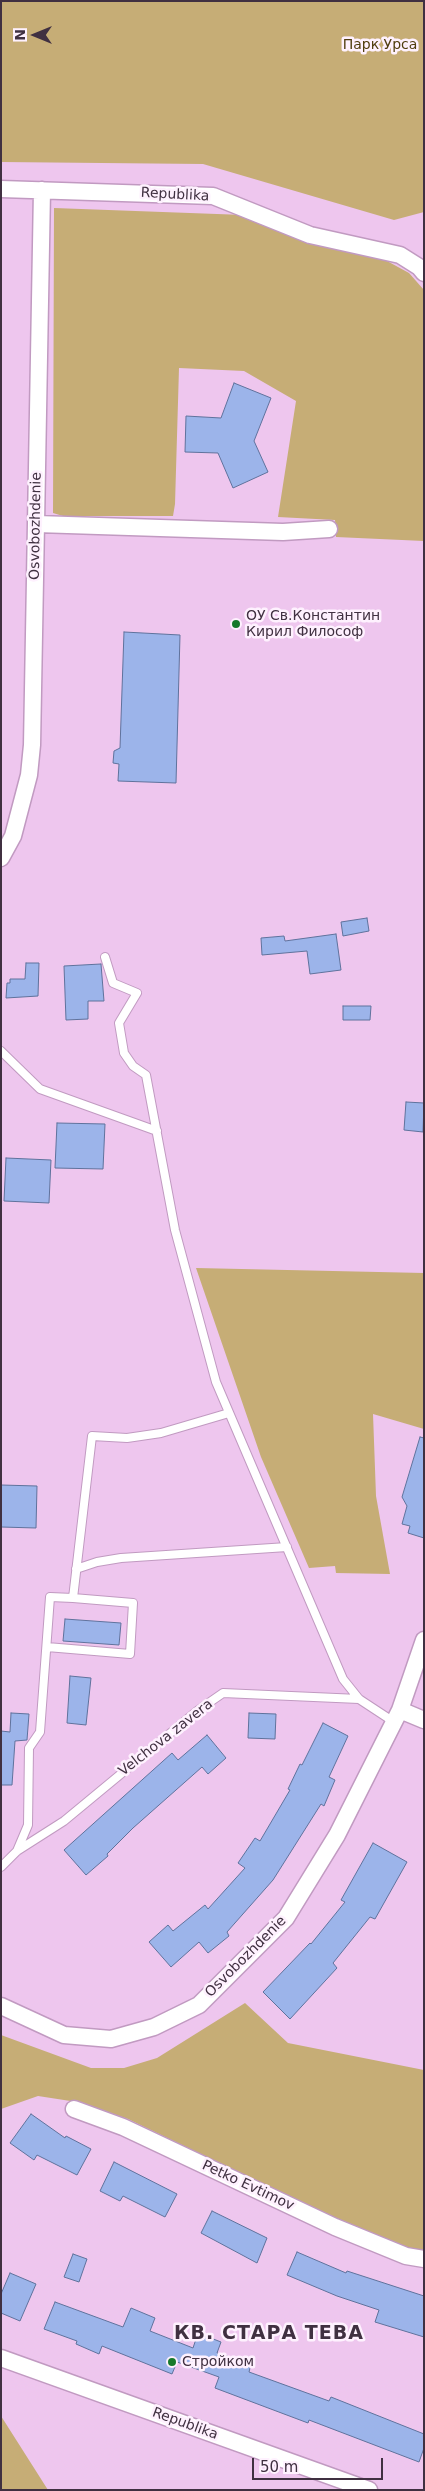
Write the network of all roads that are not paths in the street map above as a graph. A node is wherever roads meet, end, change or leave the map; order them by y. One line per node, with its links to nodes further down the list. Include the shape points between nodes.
1 (1, 189): 2 (street, Republika)
2 (42, 190): 3 (street, Republika, via 213,196 310,235 400,255 419,266); 4 (street, Osvobozhdenie)
3 (424, 273)
4 (37, 524): 5 (street, via 283,532); 6 (street, Osvobozhdenie, via 29,775 13,836)
5 (329, 529)
6 (1, 858)
7 (105, 957): 9 (lane, via 113,983 137,993 119,1023 124,1053 146,1075)
8 (1, 1051): 9 (lane, via 40,1089)
9 (157, 1131): 10 (lane, via 175,1230 216,1382)
10 (229, 1414): 11 (lane); 12 (lane, via 160,1433 127,1438 92,1436)
11 (287, 1547): 12 (lane, via 121,1558); 16 (lane, via 344,1679)
12 (76, 1569): 13 (lane)
13 (73, 1598): 15 (lane, via 50,1597); 15 (lane, via 133,1603 130,1654)
14 (424, 1640): 17 (street, Osvobozhdenie)
15 (46, 1647): 19 (lane, via 40,1732 29,1748 28,1825)
16 (360, 1699): 17 (lane); 19 (lane, Velchova zavera, via 223,1693 64,1821)
17 (397, 1716): 18 (street); 21 (street, Osvobozhdenie, via 337,1834 286,1918 199,2005 154,2027 111,2039 64,2035)
18 (424, 1720)
19 (17, 1851): 20 (lane, Velchova zavera)
20 (1, 1867)
21 (1, 2006)
22 (74, 2109): 23 (street, Petko Evtimov, via 123,2127 335,2227 406,2256)
23 (424, 2260)
24 (1, 2358): 25 (street, Republika)
25 (369, 2490)

